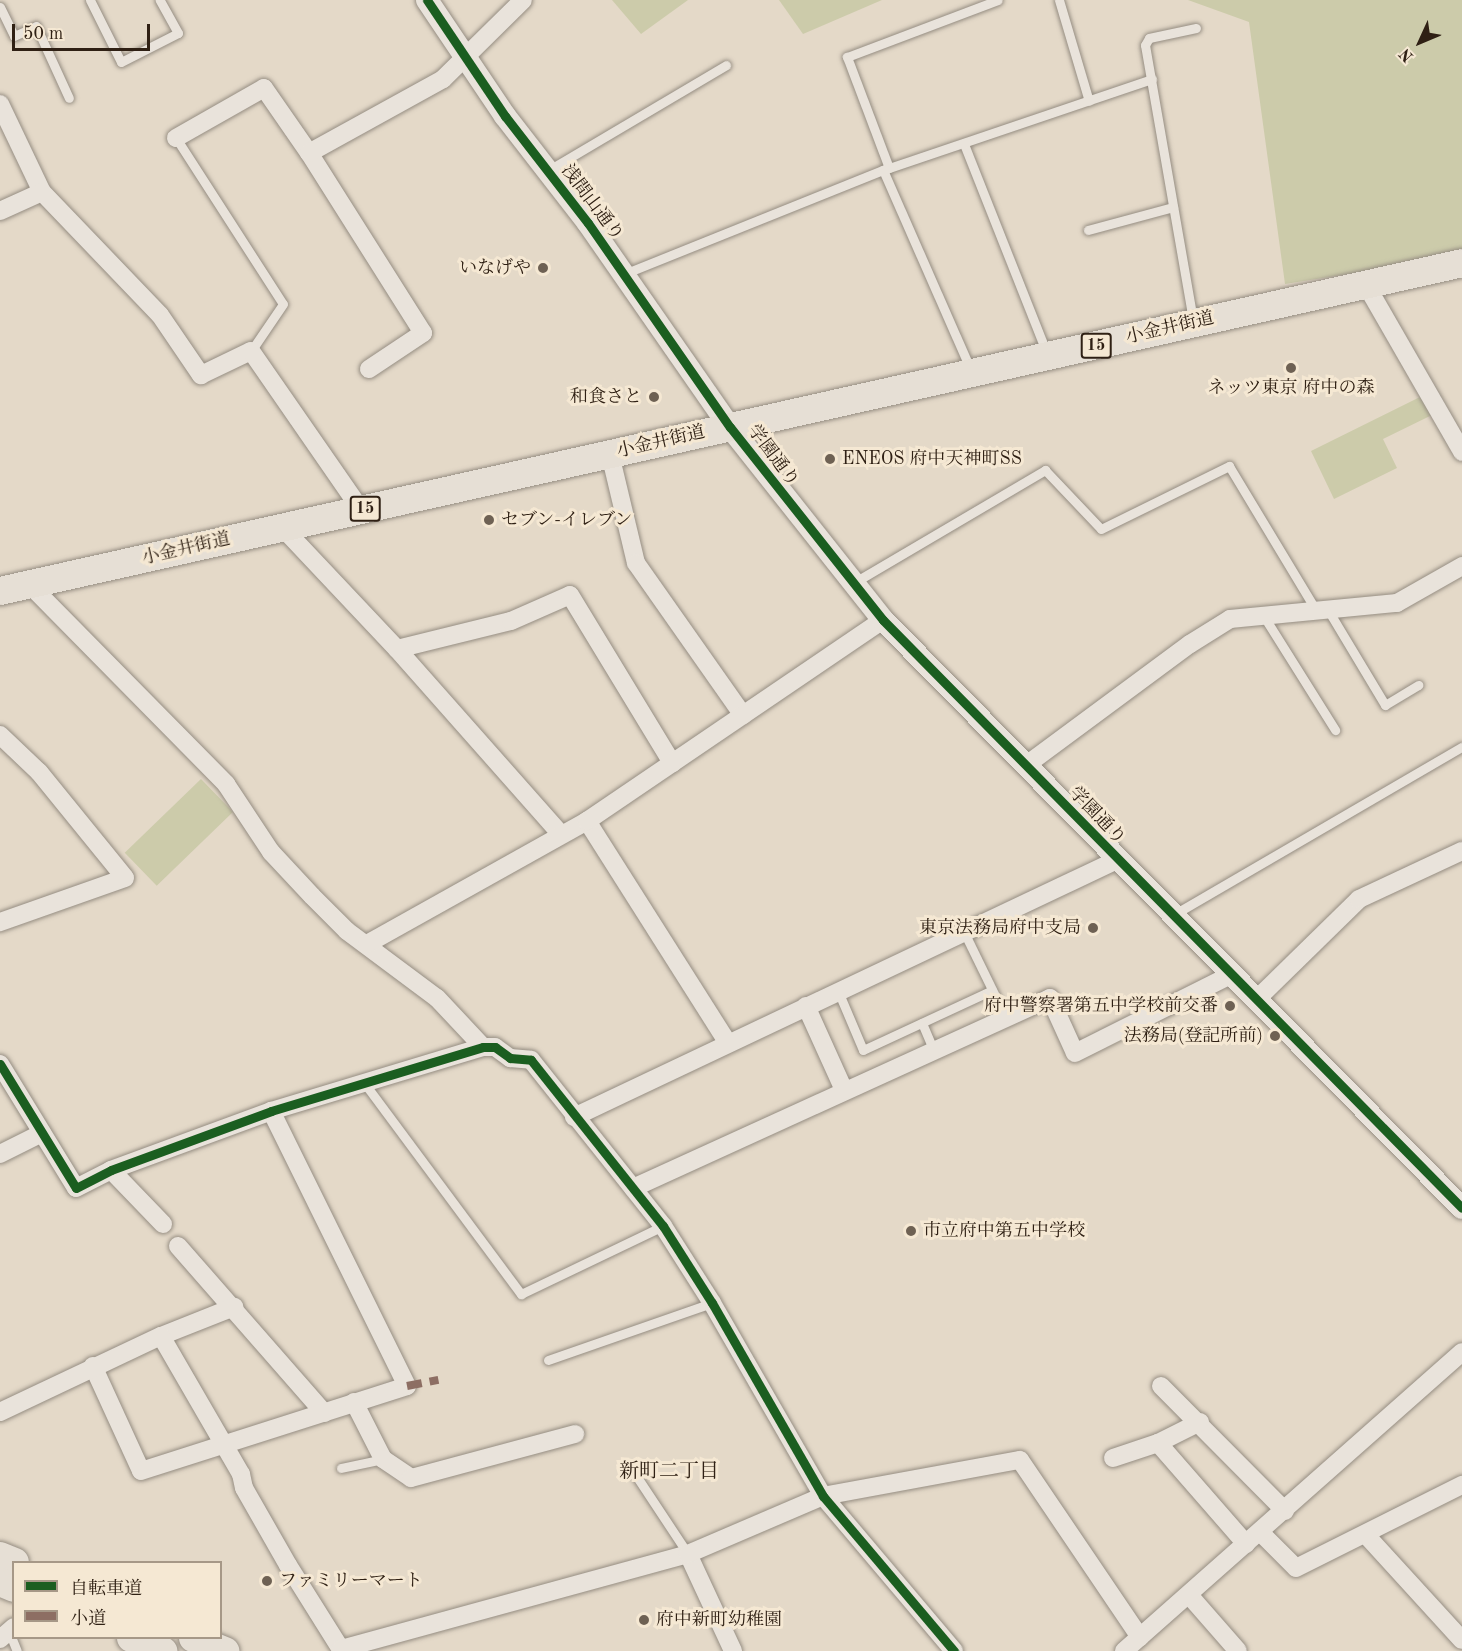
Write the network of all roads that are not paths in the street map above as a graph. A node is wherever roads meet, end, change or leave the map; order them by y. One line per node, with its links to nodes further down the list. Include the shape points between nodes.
1 (90, 0): 2 (lane, via 121,62 178,33)
2 (160, 0)
3 (427, 0): 9 (street, 浅間山通り)
4 (523, 0): 9 (street)
5 (998, 0): 18 (lane, via 847,57)
6 (1059, 0): 13 (lane)
7 (0, 7): 12 (lane, via 14,36 36,26)
8 (1196, 28): 11 (lane, via 1149,38 1145,45)
9 (464, 57): 17 (street, via 443,79); 19 (street, 浅間山通り)
10 (726, 65): 19 (lane)
11 (1152, 79): 13 (lane); 21 (lane)
12 (69, 98)
13 (1089, 101): 16 (lane)
14 (0, 104): 20 (street)
15 (176, 138): 17 (street, via 264,88); 28 (lane, via 283,304)
16 (964, 144): 18 (lane); 29 (lane)
17 (309, 153): 30 (street, via 423,333)
18 (886, 169): 25 (lane); 31 (lane)
19 (547, 171): 25 (street, 浅間山通り)
20 (42, 192): 22 (street); 28 (street, via 160,315 201,375)
21 (1173, 207): 23 (lane); 27 (lane)
22 (0, 211)
23 (1088, 230)
24 (1462, 263): 26 (main road, 小金井街道 / 15)
25 (624, 274): 32 (street, 浅間山通り)
26 (1365, 283): 27 (main road, 小金井街道 / 15); 33 (street)
27 (1194, 323): 29 (main road, 小金井街道 / 15)
28 (251, 351): 35 (street)
29 (1048, 357): 31 (main road, 小金井街道 / 15)
30 (369, 369)
31 (972, 372): 32 (main road, 小金井街道 / 15)
32 (730, 426): 34 (main road, 小金井街道 / 15); 39 (street, 学園通り)
33 (1462, 452)
34 (610, 454): 35 (main road, 小金井街道 / 15); 46 (street, via 636,563)
35 (361, 510): 36 (main road, 小金井街道 / 15)
36 (282, 527): 38 (main road, 小金井街道 / 15); 44 (street)
37 (1462, 566): 41 (street, via 1397,603)
38 (29, 584): 40 (main road, 小金井街道 / 15); 59 (street, via 177,730 226,784 271,852 347,931)
39 (853, 584): 41 (lane, via 1045,470 1101,529 1229,466); 43 (street, 学園通り)
40 (0, 591)
41 (1323, 611): 42 (street); 45 (lane, via 1385,705)
42 (1263, 615): 47 (lane); 51 (street, via 1230,619 1190,644)
43 (883, 620): 46 (street); 51 (street, 学園通り)
44 (397, 649): 50 (street, via 511,621 570,595); 53 (street)
45 (1418, 685)
46 (743, 715): 50 (street)
47 (1335, 730)
48 (0, 735): 57 (street, via 39,772 125,878)
49 (1462, 747): 56 (lane)
50 (672, 763): 52 (street)
51 (1025, 766): 55 (street, 学園通り)
52 (587, 821): 53 (street); 67 (street)
53 (560, 833): 59 (street)
54 (1462, 851): 63 (street, via 1359,899)
55 (1117, 860): 56 (street, 学園通り); 58 (street)
56 (1173, 915): 60 (street, 学園通り)
57 (0, 922)
58 (964, 932): 61 (lane); 62 (street)
59 (367, 944): 68 (street, via 437,998)
60 (1231, 975): 63 (street, 学園通り); 65 (street, via 1075,1053 1050,998)
61 (992, 990): 65 (lane); 66 (lane)
62 (838, 991): 64 (street); 66 (lane, via 863,1050)
63 (1256, 1000): 79 (street, 学園通り)
64 (806, 1006): 67 (street); 72 (street)
65 (1005, 1016): 69 (street)
66 (922, 1023): 69 (lane)
67 (727, 1042): 74 (street)
68 (483, 1047): 71 (street); 74 (street, via 495,1047 510,1058 531,1060)
69 (933, 1048): 72 (street)
70 (0, 1064): 75 (street)
71 (365, 1084): 73 (street); 81 (lane, via 521,1294)
72 (844, 1090): 78 (street)
73 (271, 1111): 77 (street); 90 (street, via 407,1386)
74 (574, 1117): 78 (street)
75 (42, 1133): 76 (street); 77 (street, via 76,1188)
76 (0, 1154)
77 (111, 1170): 80 (street)
78 (633, 1188): 81 (street)
79 (1462, 1208)
80 (162, 1224)
81 (663, 1226): 83 (street)
82 (178, 1246): 84 (street)
83 (712, 1303): 87 (lane); 102 (street)
84 (234, 1307): 85 (street); 92 (street)
85 (161, 1336): 88 (street); 95 (street)
86 (1462, 1352): 103 (street)
87 (548, 1360)
88 (93, 1366): 91 (street); 95 (street, via 141,1471)
89 (1161, 1386): 93 (street)
90 (354, 1402): 92 (street); 98 (street)
91 (0, 1412)
92 (324, 1413): 95 (street)
93 (1200, 1422): 96 (street); 103 (street)
94 (574, 1434): 98 (street, via 411,1478)
95 (222, 1442): 114 (street, via 277,1546)
96 (1158, 1443): 97 (street); 106 (street)
97 (1113, 1458)
98 (383, 1459): 99 (lane)
99 (341, 1468)
100 (637, 1477): 107 (lane)
101 (1459, 1492): 105 (street)
102 (823, 1496): 107 (street); 110 (street, via 1020,1460); 119 (street)
103 (1285, 1511): 104 (street)
104 (1261, 1533): 105 (street, via 1296,1568); 106 (street)
105 (1366, 1535): 113 (street)
106 (1246, 1544): 108 (street)
107 (688, 1554): 114 (street); 118 (street)
108 (1189, 1595): 110 (street); 121 (street)
109 (8, 1633): 115 (lane)
110 (1140, 1637): 120 (street)
111 (133, 1639): 116 (main road)
112 (195, 1639): 117 (main road)
113 (1462, 1640)
114 (342, 1650)
115 (17, 1651)
116 (163, 1651)
117 (225, 1651)
118 (733, 1651)
119 (954, 1651)
120 (1124, 1651)
121 (1238, 1651)

